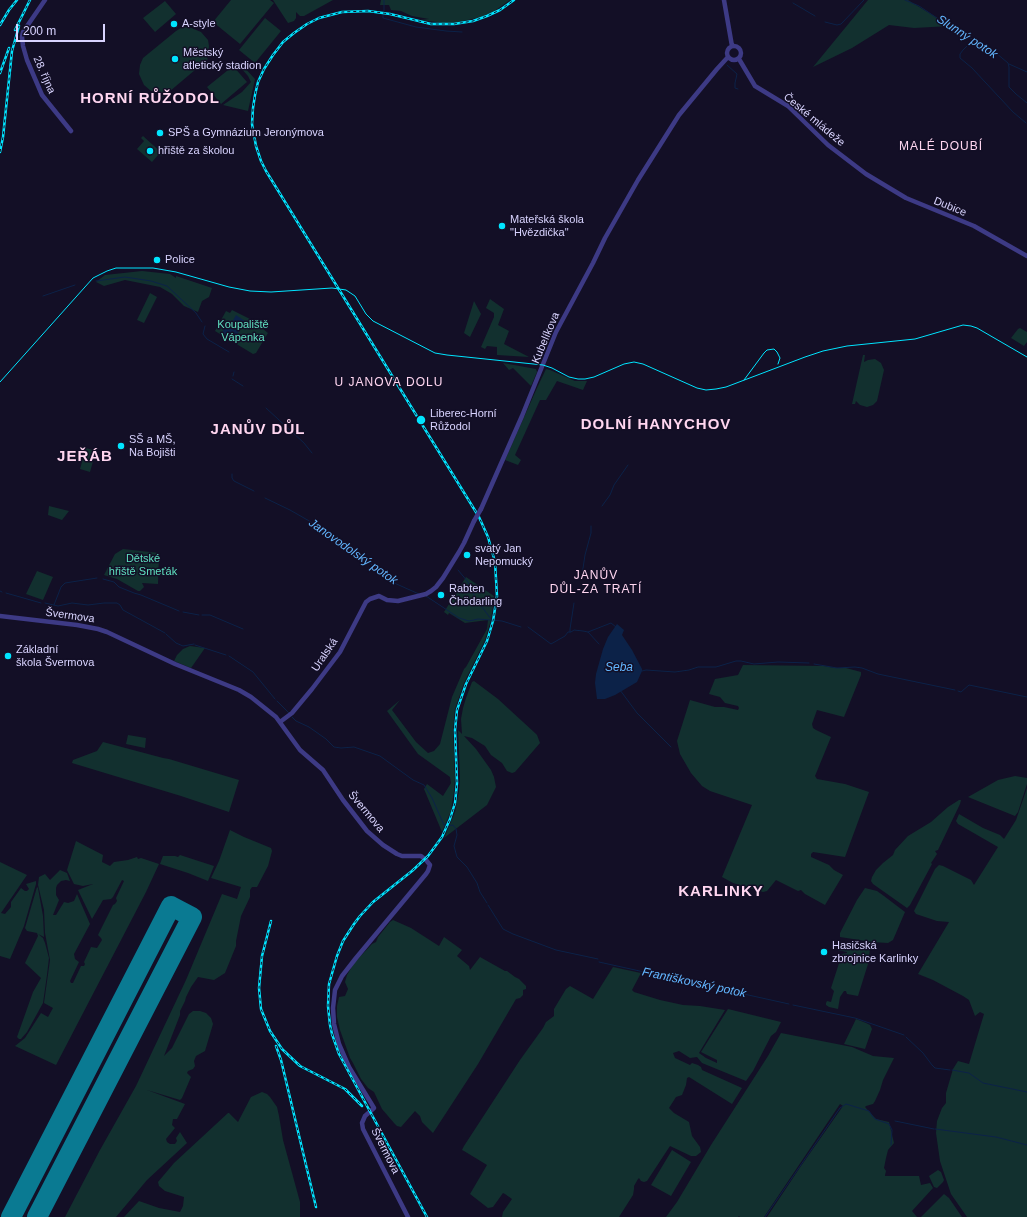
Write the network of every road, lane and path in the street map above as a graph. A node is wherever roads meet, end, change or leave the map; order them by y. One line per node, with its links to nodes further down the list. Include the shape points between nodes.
1 (45, 0): 6 (street, 28. října, via 23,32 23,46 42,95)
2 (724, 0): 3 (street, České mládeže)
3 (732, 46): 4 (street, České mládeže, via 728,50); 5 (street, České mládeže, via 738,46 742,50)
4 (728, 57): 5 (street); 9 (street, Kubelíkova, bridge, via 679,115 605,238 556,332 481,509 443,578 432,591 398,602)
5 (739, 59): 7 (street, České mládeže, via 755,86 788,106 828,145)
6 (71, 131)
7 (866, 174): 8 (street, Dubice, via 906,198 974,226)
8 (1027, 256)
9 (379, 596): 11 (street, Uralská, via 366,602 340,652 292,713)
10 (0, 616): 11 (street, Švermova, via 77,625 107,632 168,661 239,690 268,710)
11 (280, 722): 12 (street, Švermova, via 300,750 323,770 367,831 397,854 422,856 430,866 345,970 335,990 333,1008 339,1044 349,1067 374,1108 365,1116 363,1129)
12 (408, 1217)

